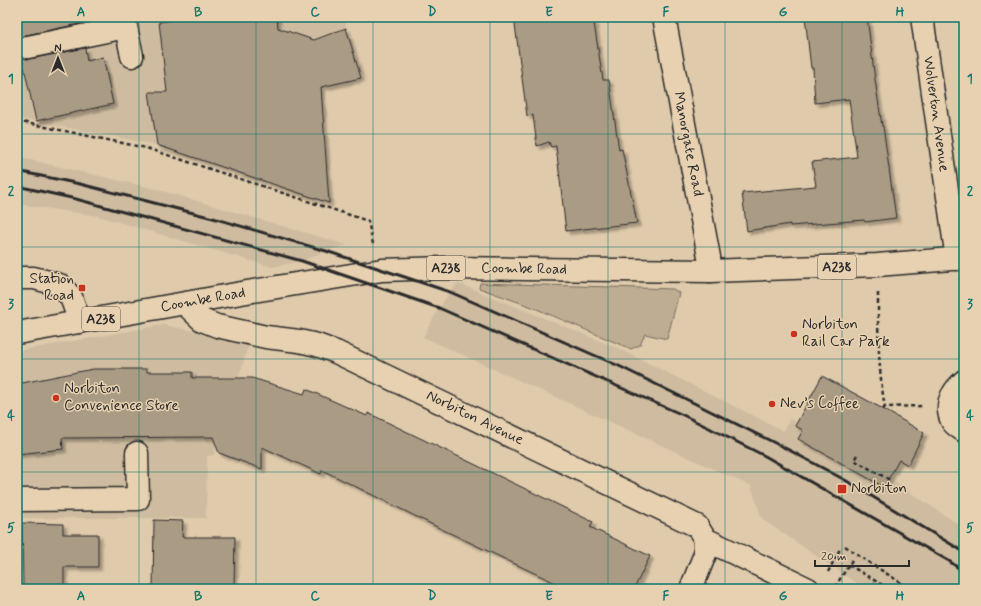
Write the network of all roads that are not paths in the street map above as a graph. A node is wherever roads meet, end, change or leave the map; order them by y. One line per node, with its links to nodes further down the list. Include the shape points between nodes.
1 (664, 17): 7 (street, Manorgate Road)
2 (922, 17): 6 (street, Wolverton Avenue)
3 (125, 22): 4 (street); 5 (street)
4 (28, 47)
5 (132, 56)
6 (960, 259): 7 (street, Coombe Road / A238, via 877,265)
7 (710, 271): 9 (street, Coombe Road / A238, via 444,268 382,270)
8 (17, 278): 10 (street, via 34,278 60,285 71,297)
9 (185, 304): 10 (street, Coombe Road / A238); 16 (street, Norbiton Avenue, via 202,320 217,326 266,337 299,341 336,352 697,526)
10 (80, 322): 11 (street, Coombe Road / A238)
11 (17, 333)
12 (964, 381): 13 (street, via 954,392 948,405 952,422)
13 (964, 431)
14 (137, 453): 15 (street, via 138,500)
15 (17, 500)
16 (705, 539): 17 (street, via 705,554); 18 (street)
17 (691, 589)
18 (808, 589)

